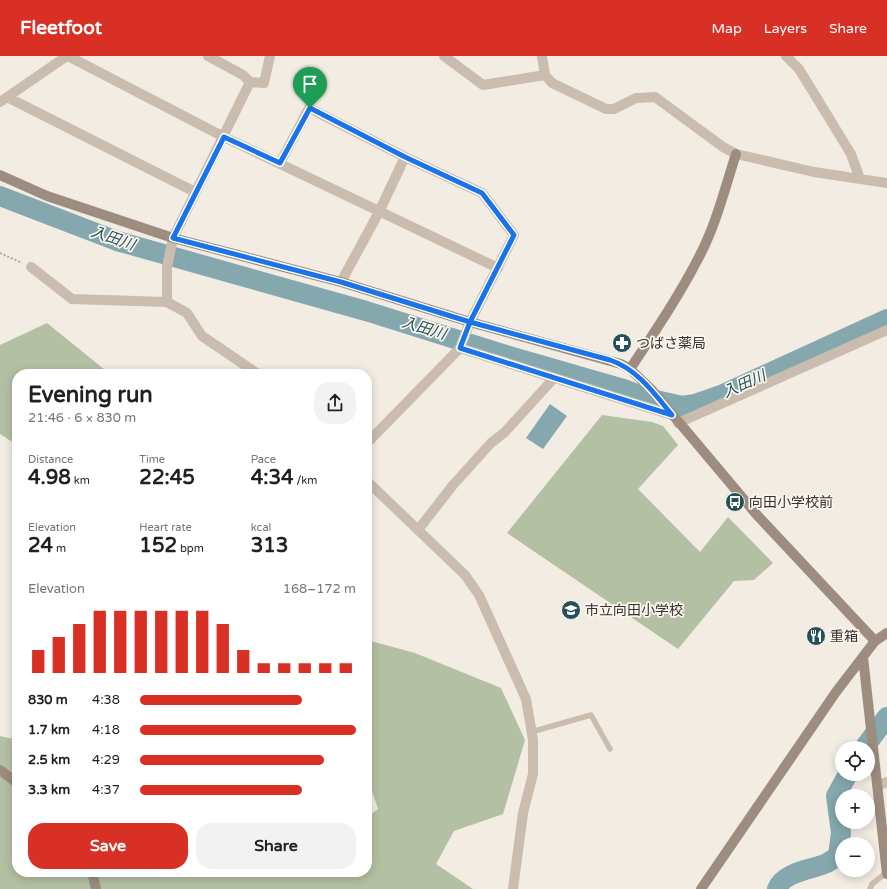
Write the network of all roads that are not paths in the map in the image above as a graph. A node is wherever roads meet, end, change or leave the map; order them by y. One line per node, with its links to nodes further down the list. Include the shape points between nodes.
1 (67, 56): 9 (street); 10 (street)
2 (208, 56): 8 (street, via 243,75)
3 (270, 56): 8 (street, via 264,83)
4 (444, 56): 7 (street, via 483,85)
5 (542, 56): 7 (street)
6 (786, 56): 15 (street, via 799,69 847,148)
7 (545, 75): 11 (street, via 552,83 606,109 614,109 636,98 655,97)
8 (250, 82): 10 (street)
9 (3, 100): 17 (street)
10 (224, 137): 13 (street); 17 (street)
11 (736, 154): 15 (street, via 814,172); 28 (street, via 700,256 672,305)
12 (405, 157): 13 (street, via 310,108); 18 (street); 21 (street, via 482,193 514,235)
13 (280, 163): 18 (street)
14 (0, 175): 19 (street, via 47,196)
15 (860, 179): 16 (street)
16 (887, 183)
17 (195, 192): 19 (street)
18 (379, 212): 21 (street); 22 (street)
19 (173, 238): 22 (street); 23 (street, via 167,267)
20 (31, 267): 23 (street, via 72,299)
21 (498, 268): 24 (street)
22 (341, 282): 24 (street)
23 (167, 302): 27 (street, via 187,313 202,336)
24 (468, 327): 26 (street); 28 (street, via 610,360)
25 (887, 330): 30 (street)
26 (461, 346): 29 (street); 31 (street)
27 (250, 369)
28 (630, 369): 30 (street)
29 (554, 378): 30 (street); 33 (street, via 505,432 486,448)
30 (675, 419): 35 (street, via 757,516)
31 (372, 438)
32 (372, 486): 33 (street)
33 (418, 530): 37 (street, via 465,575 479,595 526,699)
34 (887, 633): 35 (street)
35 (875, 641): 36 (street)
36 (863, 657): 42 (street); 47 (street, via 836,692)
37 (531, 732): 38 (lane, via 591,715); 46 (street, via 533,774 523,813)
38 (610, 749)
39 (0, 770): 40 (street)
40 (12, 779)
41 (887, 782): 42 (street)
42 (877, 786): 43 (street)
43 (887, 873): 48 (lane, via 872,884)
44 (93, 877): 45 (street)
45 (96, 889)
46 (513, 889)
47 (701, 889)
48 (870, 889)

